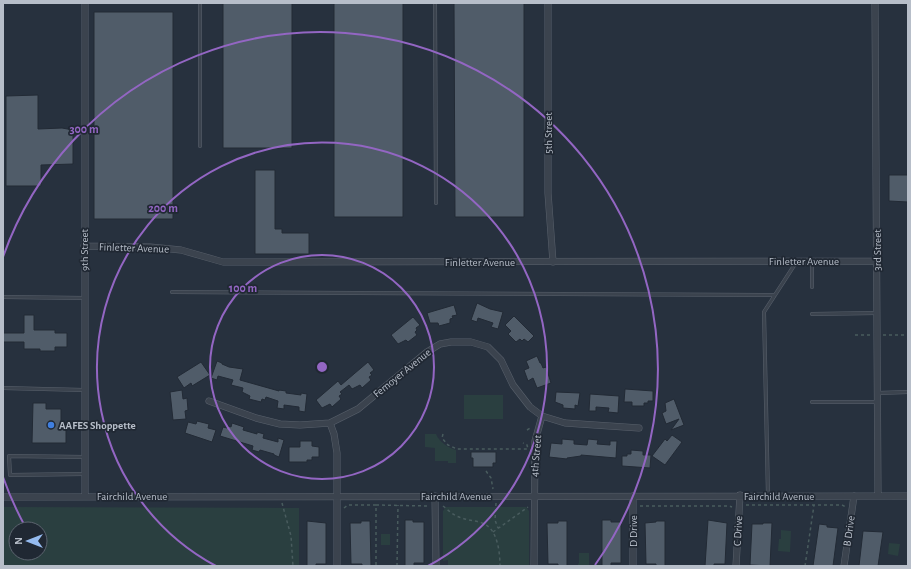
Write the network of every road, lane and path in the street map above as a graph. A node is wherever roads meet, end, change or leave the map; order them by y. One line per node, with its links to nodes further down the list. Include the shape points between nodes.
1 (85, 3): 8 (street, 9th Street)
2 (200, 3): 6 (lane)
3 (435, 3): 7 (lane)
4 (548, 3): 12 (street, 5th Street, via 548,193)
5 (875, 3): 11 (street, 3rd Street)
6 (200, 146)
7 (436, 203)
8 (84, 246): 12 (street, Finletter Avenue, via 181,250 223,262); 17 (street, 9th Street)
9 (797, 260): 10 (street, Finletter Avenue); 12 (street, Finletter Avenue); 15 (lane)
10 (812, 260): 11 (street, Finletter Avenue); 13 (lane)
11 (877, 261): 18 (street, 3rd Street)
12 (553, 262)
13 (812, 287)
14 (172, 292): 15 (lane)
15 (775, 295): 45 (lane, via 764,312)
16 (3, 297): 17 (lane)
17 (85, 298): 21 (street, 9th Street)
18 (877, 313): 19 (lane); 23 (street, 3rd Street)
19 (812, 314)
20 (3, 388): 21 (lane)
21 (84, 390): 34 (street, 9th Street)
22 (908, 392): 23 (lane)
23 (877, 393): 26 (street, 3rd Street)
24 (209, 401): 28 (street, Femoyer Avenue, via 280,424)
25 (812, 402): 26 (lane)
26 (877, 402): 47 (street, 3rd Street)
27 (542, 416): 28 (street, Femoyer Avenue, via 530,407 513,385 501,360 488,347 471,342 451,342 440,344 427,352 358,409); 30 (street, Femoyer Avenue, via 566,423); 43 (street, 4th Street, via 535,441)
28 (330, 424): 40 (street, via 338,453)
29 (533, 424): 31 (path)
30 (639, 428)
31 (527, 430)
32 (443, 434): 33 (path, via 444,442 457,449 528,450)
33 (523, 442)
34 (84, 457): 36 (street, 9th Street); 36 (lane, via 9,456 10,475)
35 (486, 471): 42 (path, via 491,478)
36 (84, 474): 38 (street, 9th Street)
37 (740, 495): 44 (street, Fairchild Avenue); 45 (street, Fairchild Avenue); 71 (street, C Drive)
38 (85, 496): 39 (street, Fairchild Avenue); 49 (street, Fairchild Avenue)
39 (282, 496): 40 (street, Fairchild Avenue); 63 (path, via 283,510 291,536)
40 (337, 496): 41 (street, Fairchild Avenue); 64 (street)
41 (435, 496): 42 (street, Fairchild Avenue); 67 (street)
42 (495, 496): 43 (street, Fairchild Avenue); 61 (path, via 495,520)
43 (534, 496): 44 (street, Fairchild Avenue); 69 (street, 4th Street)
44 (633, 496): 70 (street, D Drive)
45 (768, 496): 46 (street, Fairchild Avenue)
46 (854, 496): 47 (street, Fairchild Avenue); 73 (street, B Drive)
47 (878, 496): 48 (street, Fairchild Avenue)
48 (908, 496)
49 (3, 497)
50 (376, 505): 52 (path); 59 (path, via 345,506); 65 (path)
51 (814, 505): 58 (path, via 746,505); 60 (path, via 842,505); 72 (path)
52 (398, 506): 55 (path); 66 (path)
53 (443, 506): 62 (path, via 457,517 484,524)
54 (528, 507): 61 (path)
55 (431, 508)
56 (638, 508): 57 (path, via 641,505)
57 (733, 508)
58 (744, 508)
59 (343, 509)
60 (847, 509)
61 (498, 528): 62 (path)
62 (493, 532): 68 (path, via 498,546)
63 (293, 566)
64 (337, 566)
65 (376, 566)
66 (397, 566)
67 (436, 566)
68 (500, 566)
69 (534, 566)
70 (633, 566)
71 (736, 566)
72 (805, 566)
73 (844, 566)

